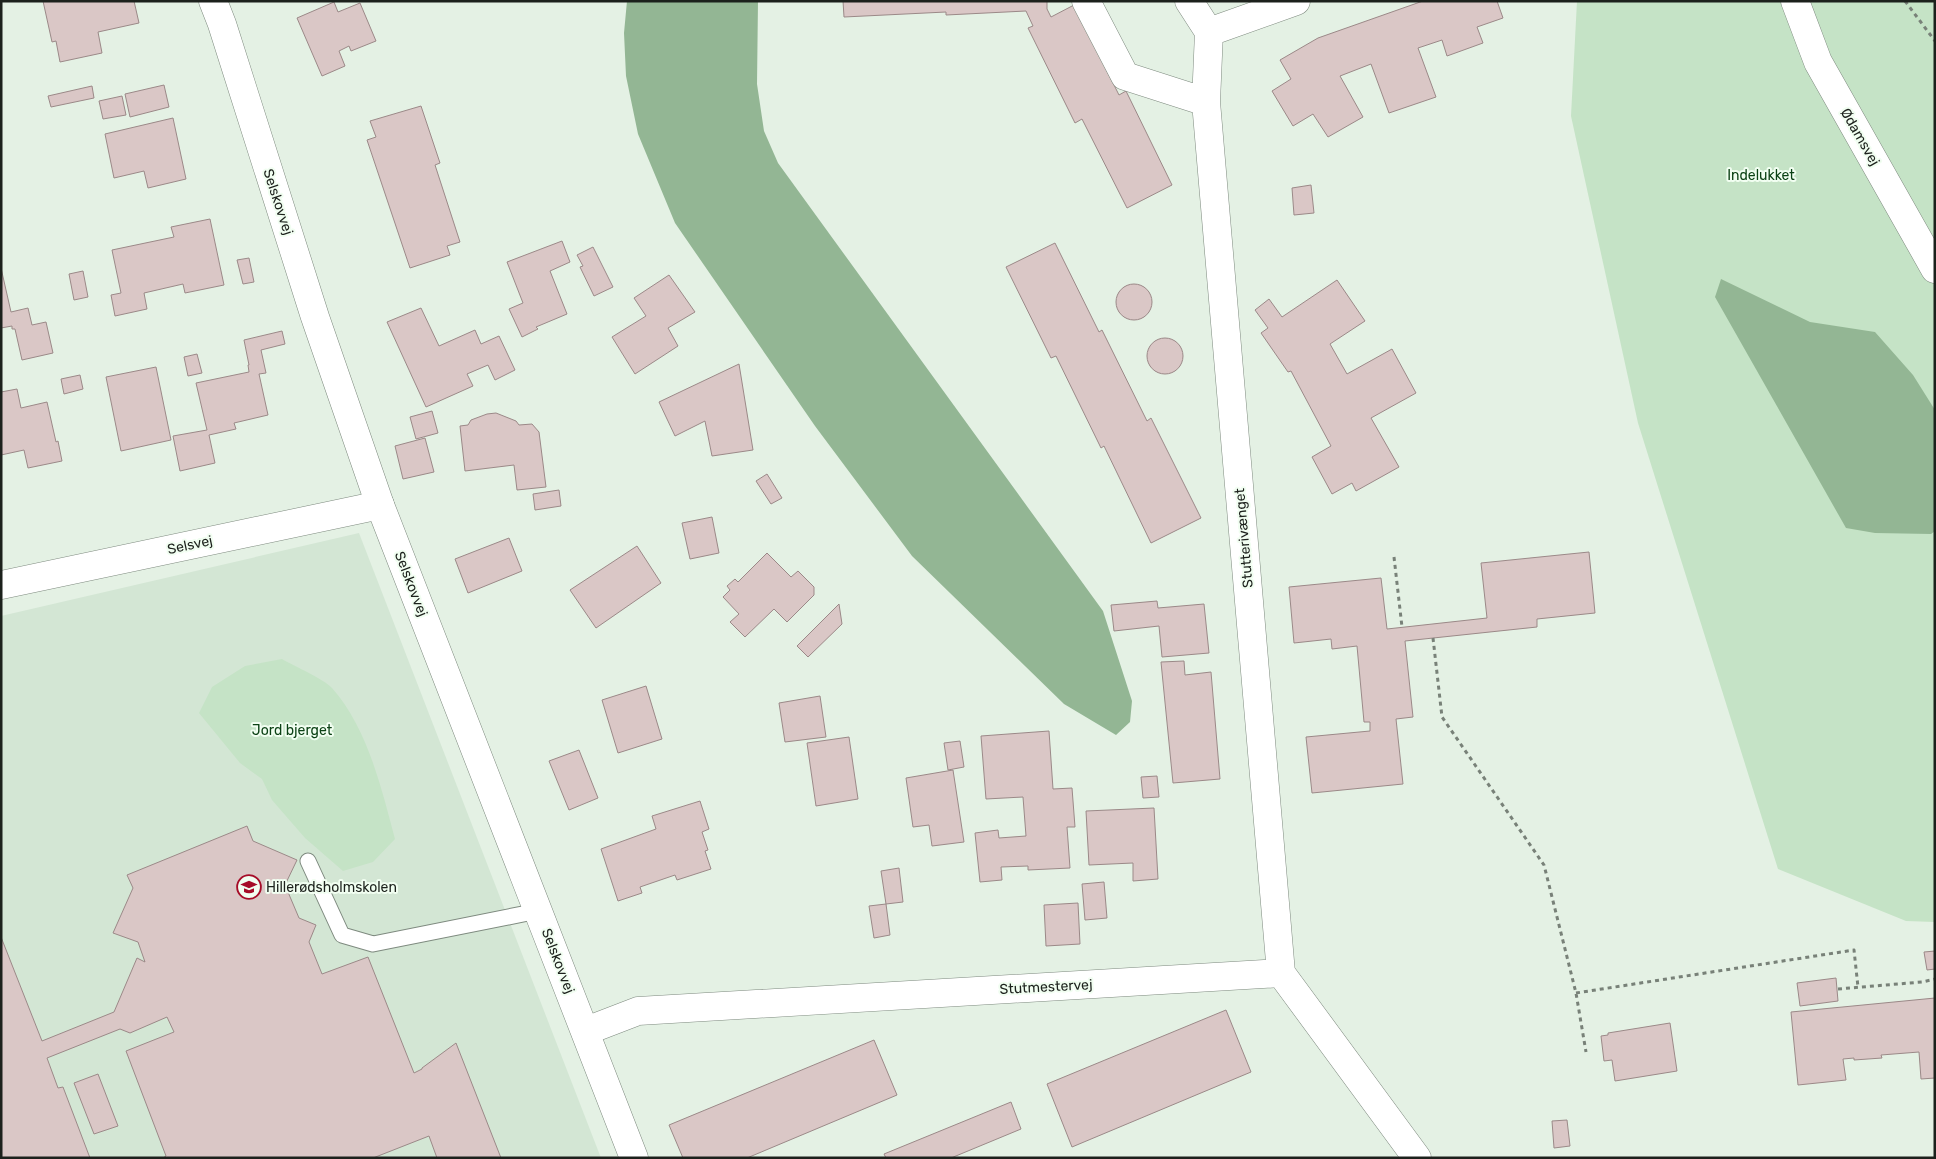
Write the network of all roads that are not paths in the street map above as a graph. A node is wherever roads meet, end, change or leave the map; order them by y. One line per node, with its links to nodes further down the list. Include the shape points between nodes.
1 (213, 1): 9 (street, Selskovvej)
2 (1086, 1): 7 (street, via 1125,76)
3 (1189, 1): 6 (street)
4 (1296, 1): 6 (street)
5 (1795, 1): 8 (street, Ødamsvej, via 1818,62)
6 (1208, 32): 7 (street, Stutterivænget)
7 (1206, 102): 13 (street, Stutterivænget)
8 (1935, 269)
9 (380, 505): 10 (street, Selsvej); 12 (street, Selskovvej)
10 (1, 585)
11 (308, 862): 12 (lane, via 342,936 373,944)
12 (538, 911): 14 (street, Selskovvej)
13 (1281, 973): 14 (street, Stutmestervej, via 638,1011); 16 (street)
14 (586, 1031): 15 (street, Selskovvej)
15 (634, 1158)
16 (1417, 1158)

